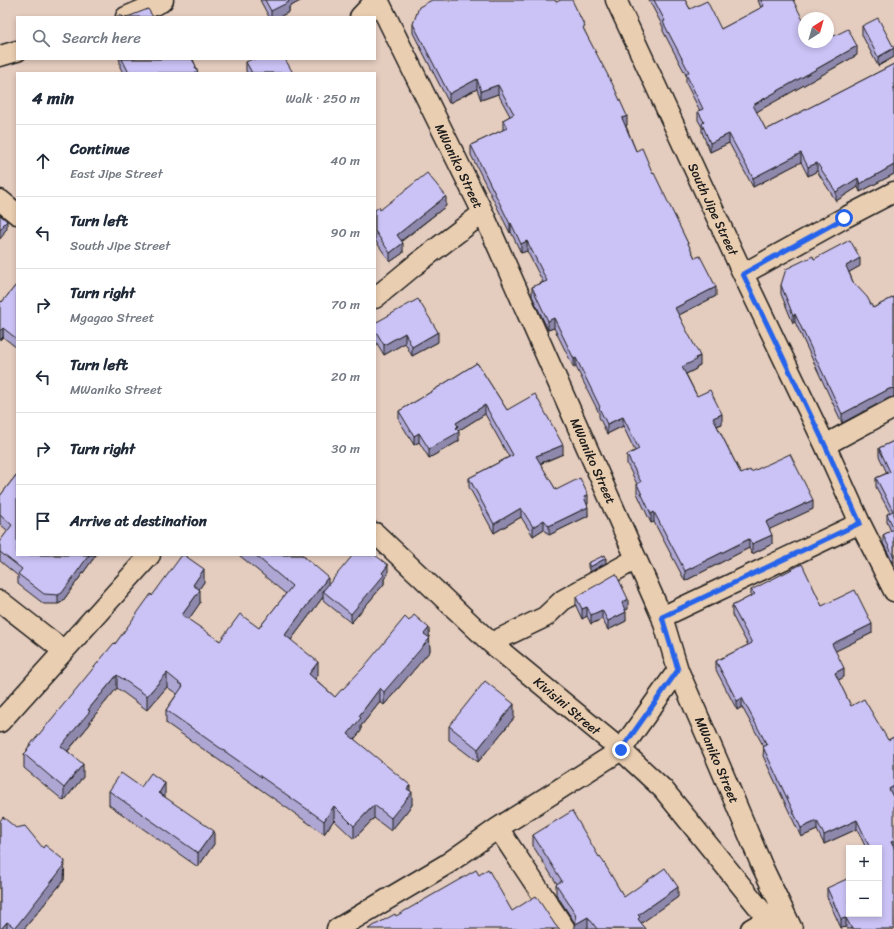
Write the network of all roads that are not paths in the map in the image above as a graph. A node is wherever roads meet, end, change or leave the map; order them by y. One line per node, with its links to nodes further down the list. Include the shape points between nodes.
1 (162, 0): 4 (street)
2 (377, 0): 5 (street); 11 (street, MWaniko Street)
3 (616, 0): 12 (street, South Jipe Street)
4 (128, 16)
5 (361, 16)
6 (16, 51): 7 (street)
7 (0, 56)
8 (894, 192): 12 (street)
9 (0, 200): 10 (street)
10 (16, 213)
11 (483, 213): 13 (street); 19 (street, MWaniko Street)
12 (743, 274): 15 (street, South Jipe Street)
13 (376, 297)
14 (894, 408): 15 (street)
15 (825, 445): 16 (street, South Jipe Street)
16 (860, 523): 20 (street, South Jipe Street); 22 (street)
17 (376, 534): 23 (street, Kivisini Street)
18 (149, 556): 24 (street)
19 (636, 559): 22 (street, MWaniko Street); 23 (street, via 563,600 544,617)
20 (894, 591)
21 (0, 601): 24 (street)
22 (662, 617): 25 (street, MWaniko Street)
23 (491, 643): 27 (street, Kivisini Street)
24 (64, 651): 26 (street)
25 (678, 670): 27 (street); 33 (street, MWaniko Street, via 762,866)
26 (0, 722)
27 (621, 750): 28 (street); 29 (street, Kivisini Street, via 663,789)
28 (498, 828): 30 (street, via 447,864); 31 (street)
29 (772, 924): 32 (street)
30 (337, 929)
31 (565, 929)
32 (751, 929)
33 (792, 929)

